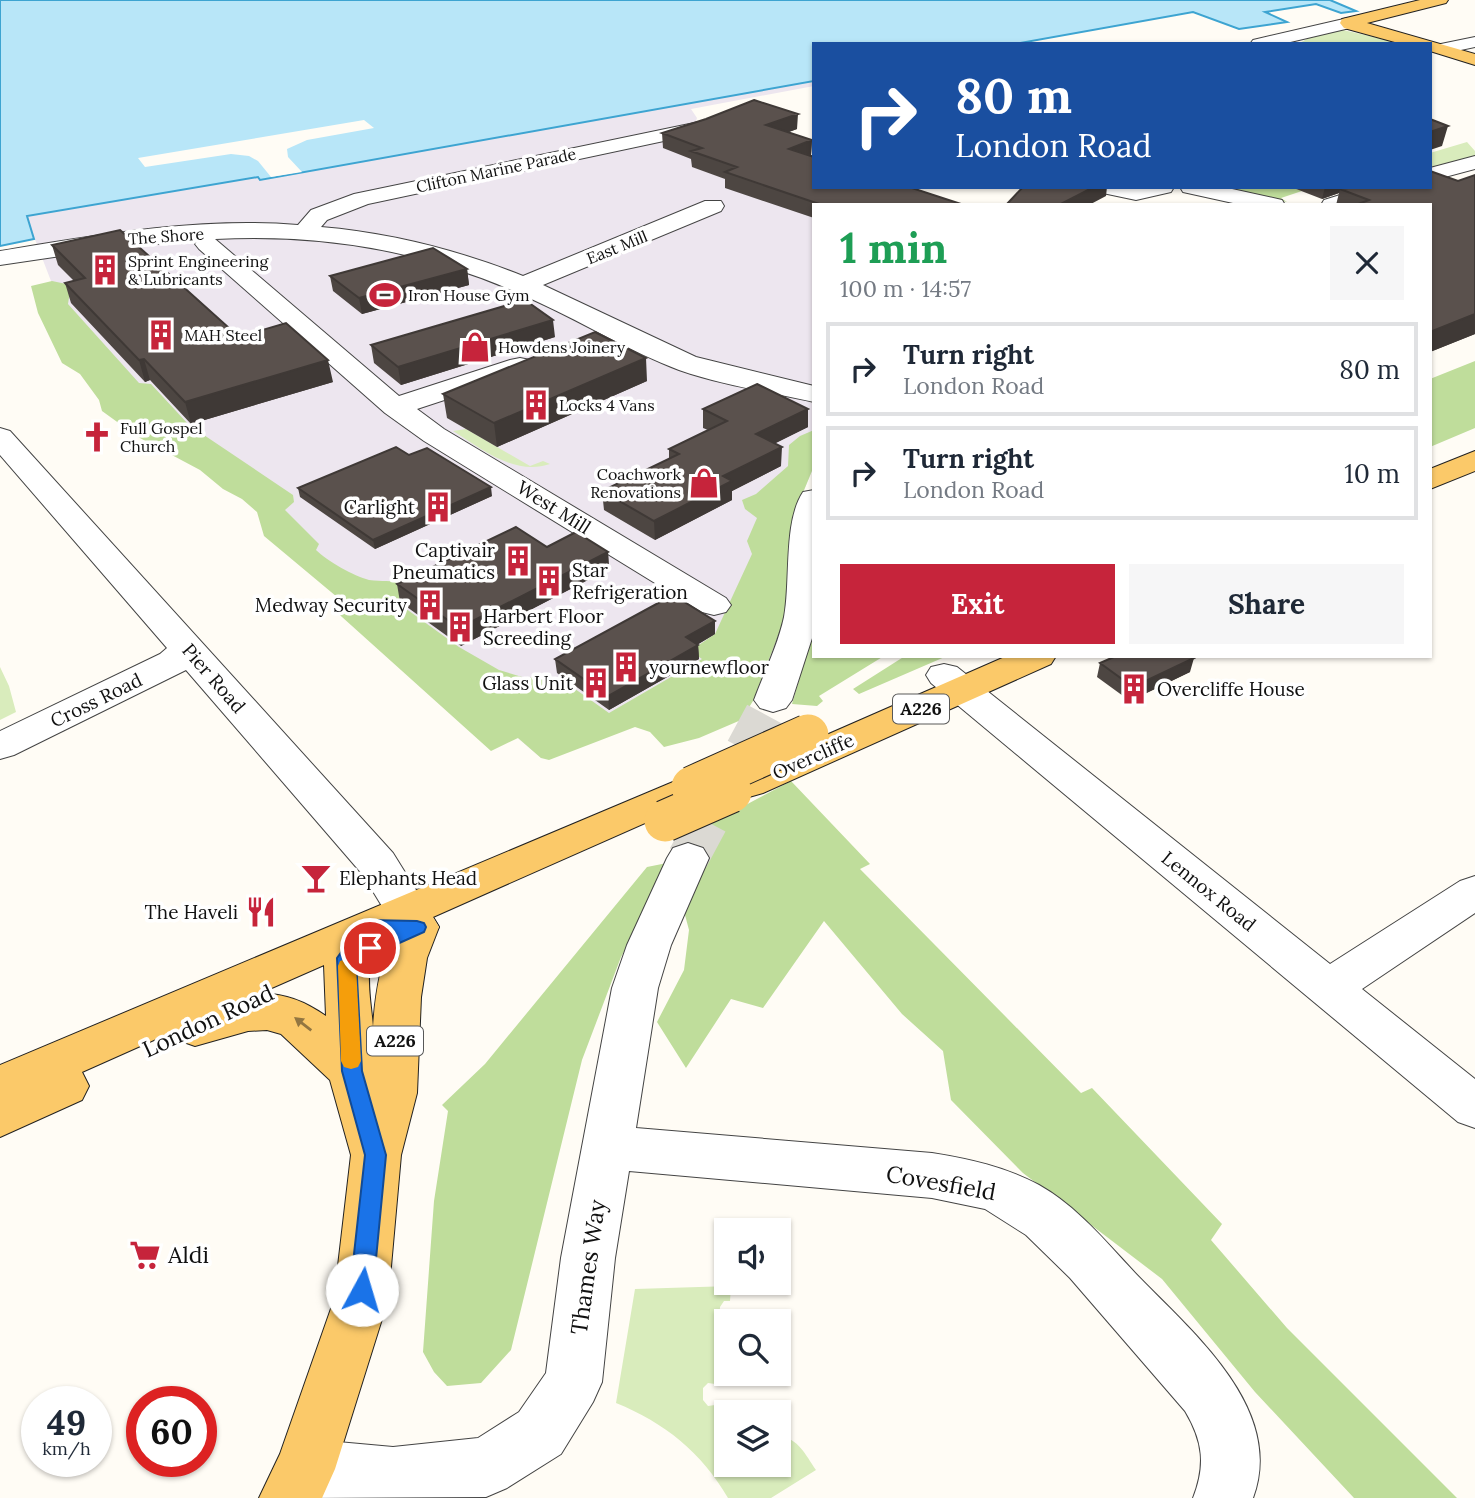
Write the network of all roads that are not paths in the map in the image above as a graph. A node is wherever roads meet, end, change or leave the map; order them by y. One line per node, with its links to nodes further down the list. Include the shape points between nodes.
1 (1440, 0): 2 (main road)
2 (1348, 23): 3 (street); 5 (main road)
3 (1296, 38): 4 (street)
4 (1271, 42)
5 (1416, 42)
6 (1475, 42): 7 (street)
7 (1436, 47): 8 (main road)
8 (1475, 60)
9 (699, 128): 23 (street, Clifton Marine Parade, via 362,199 319,215)
10 (1475, 162): 11 (street)
11 (1432, 174)
12 (1108, 189): 18 (street)
13 (1116, 189): 14 (street, via 1136,193)
14 (1158, 189)
15 (1162, 189): 19 (street)
16 (1200, 189): 20 (street)
17 (1383, 189): 21 (street)
18 (1124, 203)
19 (1152, 203)
20 (1264, 203)
21 (1338, 203)
22 (713, 206): 26 (street, East Mill)
23 (304, 233): 25 (street, The Shore, via 130,238); 26 (street, via 405,246 460,261)
24 (207, 244): 33 (street, West Mill)
25 (0, 258)
26 (522, 286): 27 (street)
27 (613, 330): 28 (street); 30 (street, via 686,363)
28 (581, 343)
29 (547, 356): 33 (street)
30 (731, 375): 31 (street); 32 (street)
31 (812, 376)
32 (812, 394)
33 (395, 407): 40 (street, West Mill)
34 (0, 437): 41 (street, Pier Road)
35 (1475, 442): 38 (main road)
36 (1475, 452): 38 (main road)
37 (1475, 460): 38 (main road)
38 (1432, 467)
39 (812, 507): 45 (street, via 801,618)
40 (713, 604)
41 (187, 647): 46 (street, Cross Road, via 173,662); 51 (street, Pier Road, via 378,864)
42 (984, 658): 44 (main road, Overcliffe)
43 (1032, 658): 44 (main road, Overcliffe / A226)
44 (953, 683): 47 (main road, Overcliffe / A226); 52 (street, Lennox Road)
45 (773, 700)
46 (0, 746)
47 (806, 747): 48 (main road, Overcliffe / A226, bridge); 49 (main road, Overcliffe, bridge, via 692,787)
48 (677, 839): 49 (main road, Overcliffe / A226); 58 (street, Thames Way, via 635,988)
49 (581, 846): 51 (main road, London Road / A226)
50 (1475, 892): 52 (street)
51 (380, 927): 53 (main road, London Road); 54 (main road, Thames Way / A226); 55 (main road, London Road); 59 (main road, Thames Way / A226, via 405,958 398,997 393,1093)
52 (1328, 988): 56 (street, Lennox Road)
53 (194, 1027): 54 (main road, A226, one-way to 53, via 305,1025 280,1011 245,1012); 57 (main road, London Road)
54 (352, 1071): 59 (main road, Thames Way / A226)
55 (0, 1086)
56 (1475, 1107)
57 (0, 1116)
58 (607, 1147): 60 (street, Thames Way, via 573,1382 540,1433 486,1467); 61 (street, Covesfield, via 912,1174 981,1185 1023,1202 1079,1250 1210,1397 1231,1447 1231,1475)
59 (376, 1155): 60 (main road, Thames Way / A226, via 361,1300)
60 (297, 1484)
61 (1223, 1498)

